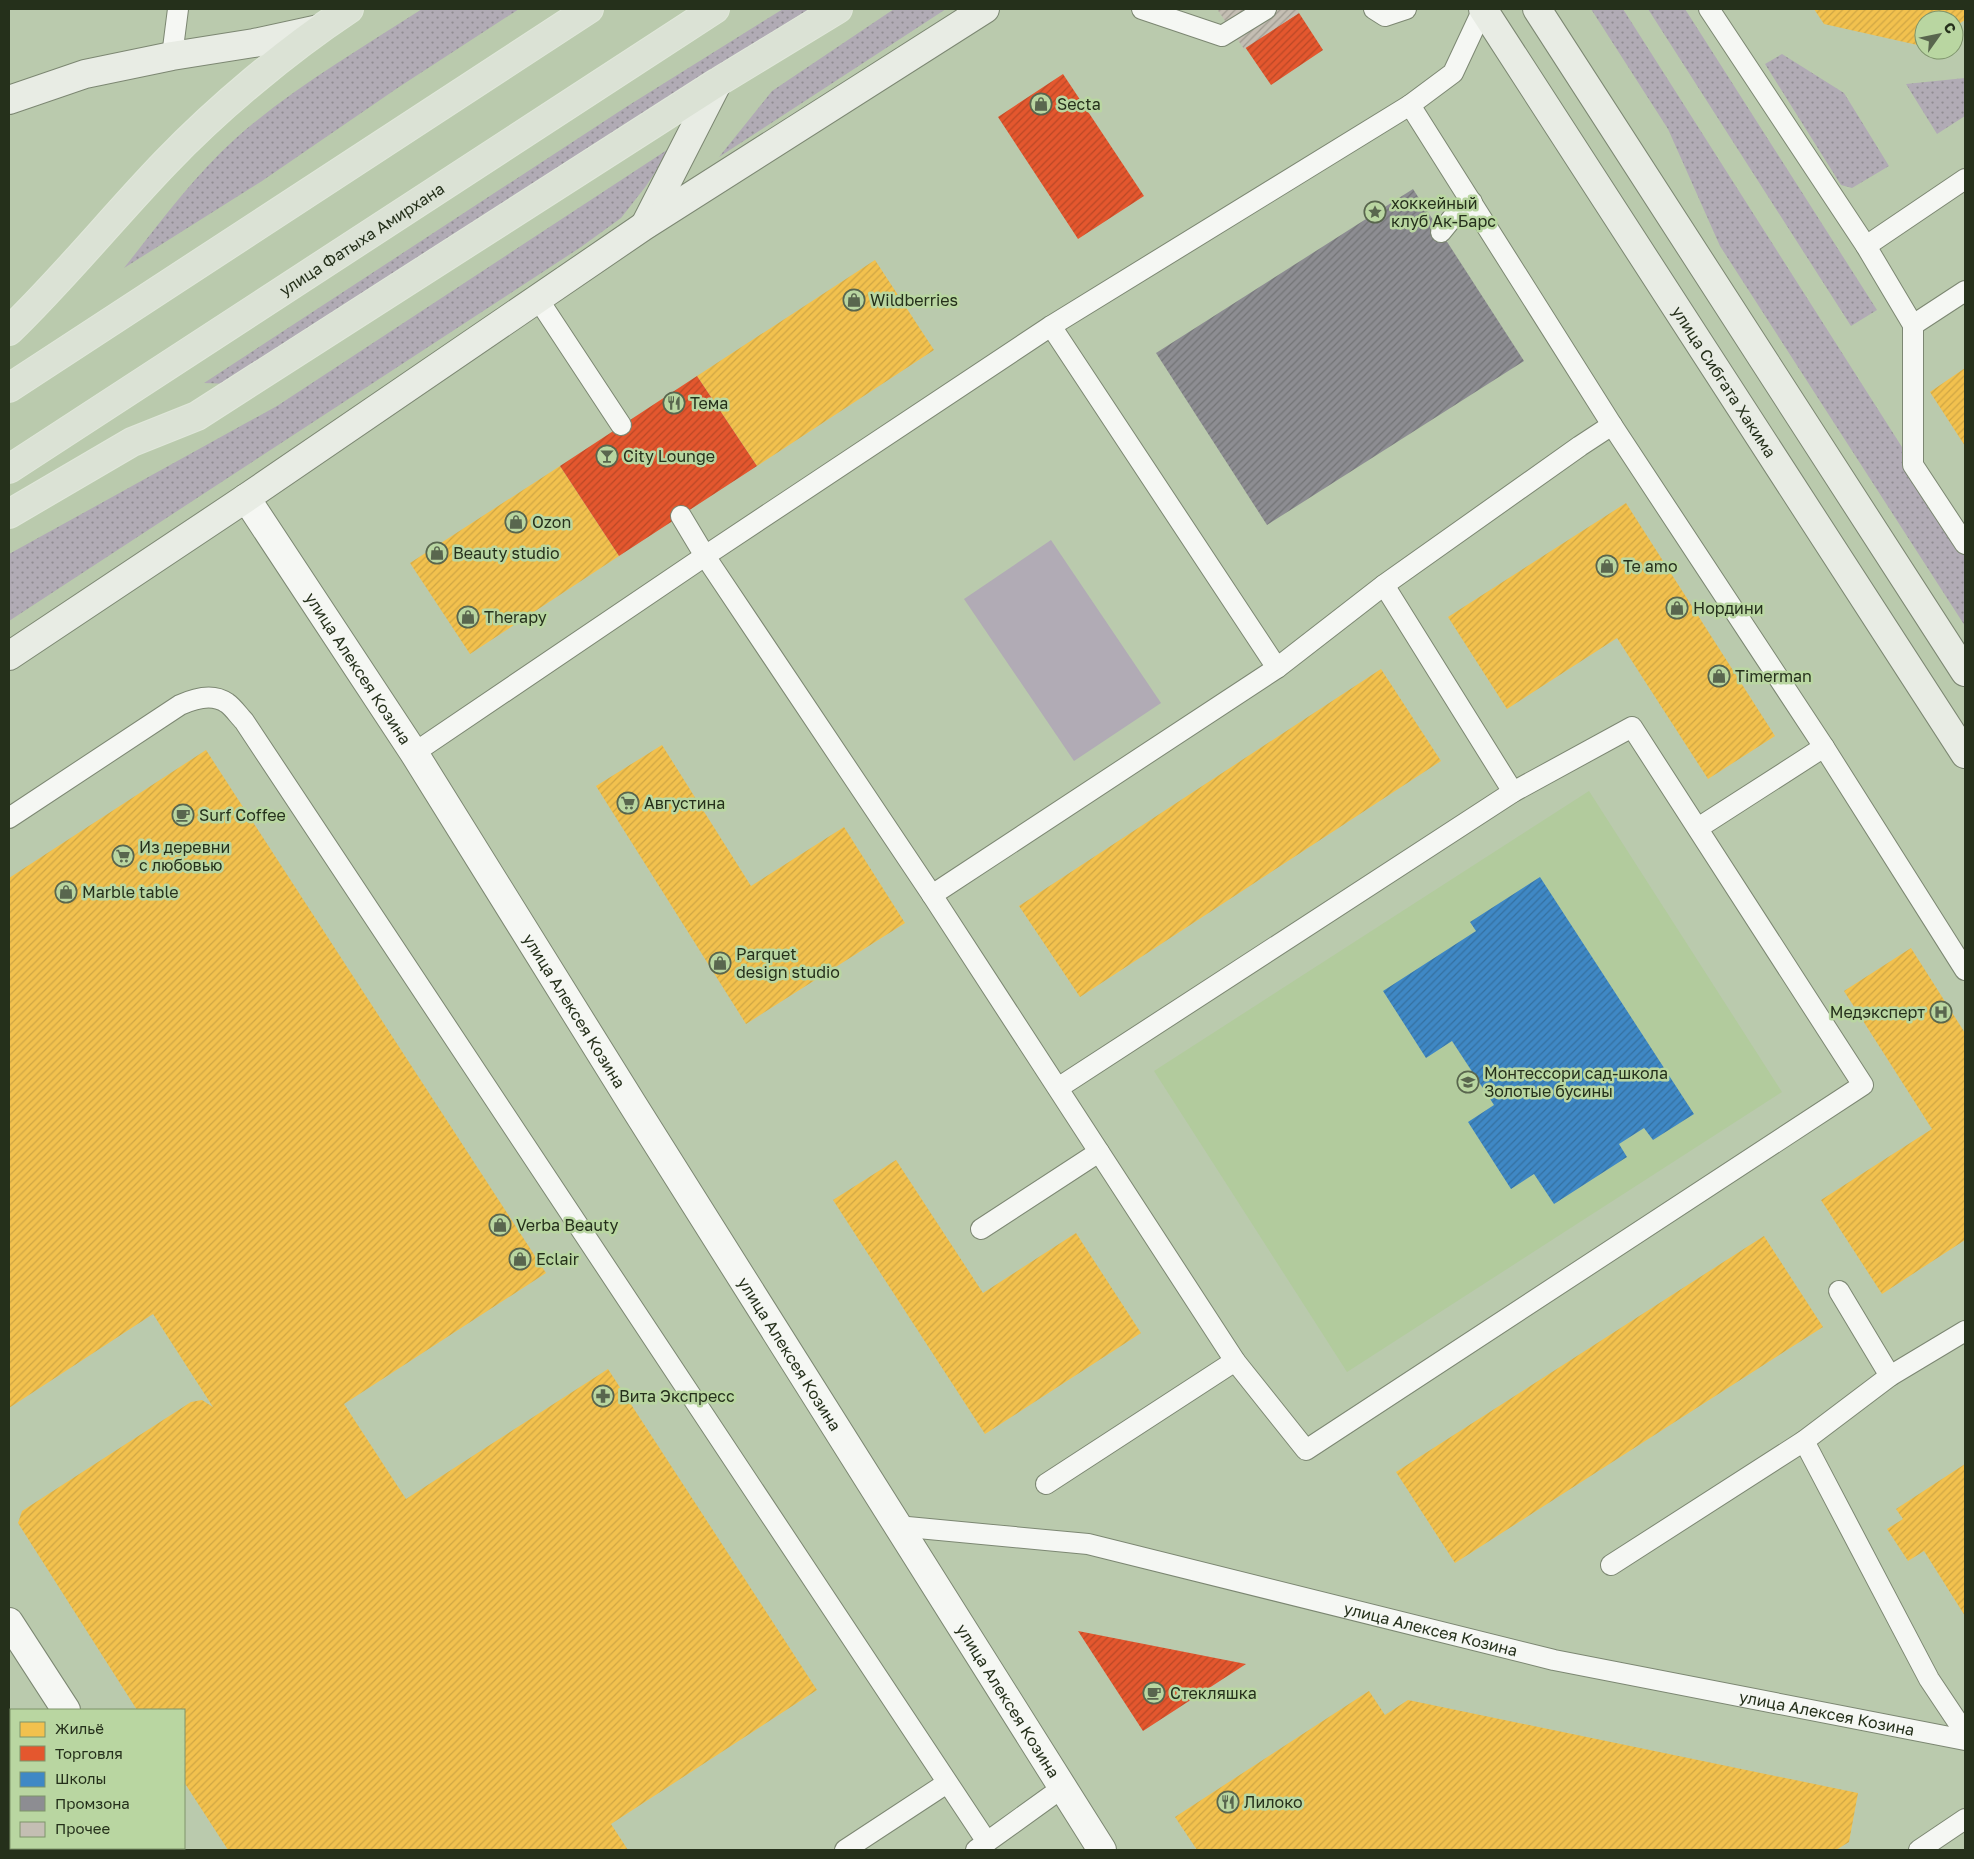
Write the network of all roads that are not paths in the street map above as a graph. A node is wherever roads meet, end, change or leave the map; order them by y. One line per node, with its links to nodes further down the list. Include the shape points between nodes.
1 (178, 9): 15 (lane)
2 (350, 9): 14 (main road)
3 (589, 9): 29 (main road)
4 (715, 9): 32 (main road, улица Фатыха Амирхана)
5 (838, 9): 16 (main road)
6 (985, 9): 21 (main road)
7 (1142, 9): 8 (lane, via 1222,36)
8 (1266, 9)
9 (1374, 9): 10 (lane, via 1385,16)
10 (1406, 9)
11 (1483, 9): 18 (lane, via 1453,73); 44 (main road, улица Сибгата Хакима)
12 (1537, 9): 41 (main road)
13 (1709, 9): 23 (lane)
14 (319, 29): 15 (main road); 28 (main road, via 226,106 167,161)
15 (172, 56): 17 (main road, via 85,74)
16 (718, 82): 21 (main road); 34 (main road, via 197,416 132,442)
17 (9, 100)
18 (1410, 105): 20 (lane); 27 (lane)
19 (1965, 179): 23 (lane)
20 (1472, 202): 22 (lane, via 1458,211); 31 (lane)
21 (644, 226): 25 (main road)
22 (1441, 232)
23 (1866, 246): 26 (lane)
24 (1965, 291): 26 (lane)
25 (538, 298): 30 (lane); 33 (main road)
26 (1913, 325): 36 (lane, via 1913,465)
27 (1051, 326): 37 (lane); 40 (lane)
28 (9, 331)
29 (9, 388)
30 (622, 425)
31 (1612, 426): 38 (lane); 42 (lane)
32 (9, 469)
33 (246, 498): 39 (main road); 43 (street, улица Алексея Козина)
34 (9, 514)
35 (681, 516): 37 (lane)
36 (1965, 544)
37 (705, 556): 43 (lane); 48 (lane)
38 (1384, 585): 40 (lane); 45 (lane)
39 (9, 656)
40 (1277, 668): 48 (lane)
41 (1965, 672)
42 (1824, 747): 47 (lane); 49 (lane)
43 (414, 753): 59 (street, улица Алексея Козина)
44 (1965, 754)
45 (1513, 792): 47 (lane, via 1632,727); 50 (lane)
46 (9, 818): 65 (lane, via 180,705 195,698 211,697 227,703 244,721)
47 (1698, 828): 55 (lane, via 1863,1085 1306,1450)
48 (932, 895): 50 (lane)
49 (1965, 970)
50 (1058, 1088): 51 (lane)
51 (1100, 1152): 52 (lane); 55 (lane)
52 (981, 1229)
53 (1839, 1291): 56 (lane)
54 (1965, 1331): 56 (lane)
55 (1235, 1361): 58 (lane)
56 (1890, 1376): 57 (lane)
57 (1804, 1441): 60 (lane); 63 (lane, via 1929,1679)
58 (1046, 1484)
59 (897, 1526): 64 (lane, улица Алексея Козина, via 1088,1544 1554,1660); 66 (street, улица Алексея Козина)
60 (1611, 1565)
61 (9, 1622): 62 (street)
62 (65, 1709)
63 (1965, 1733)
64 (1965, 1740)
65 (947, 1783): 68 (lane); 69 (lane)
66 (1062, 1788): 68 (lane); 70 (street, улица Алексея Козина)
67 (1965, 1819): 71 (lane)
68 (982, 1846)
69 (845, 1850)
70 (1102, 1850)
71 (1919, 1850)

